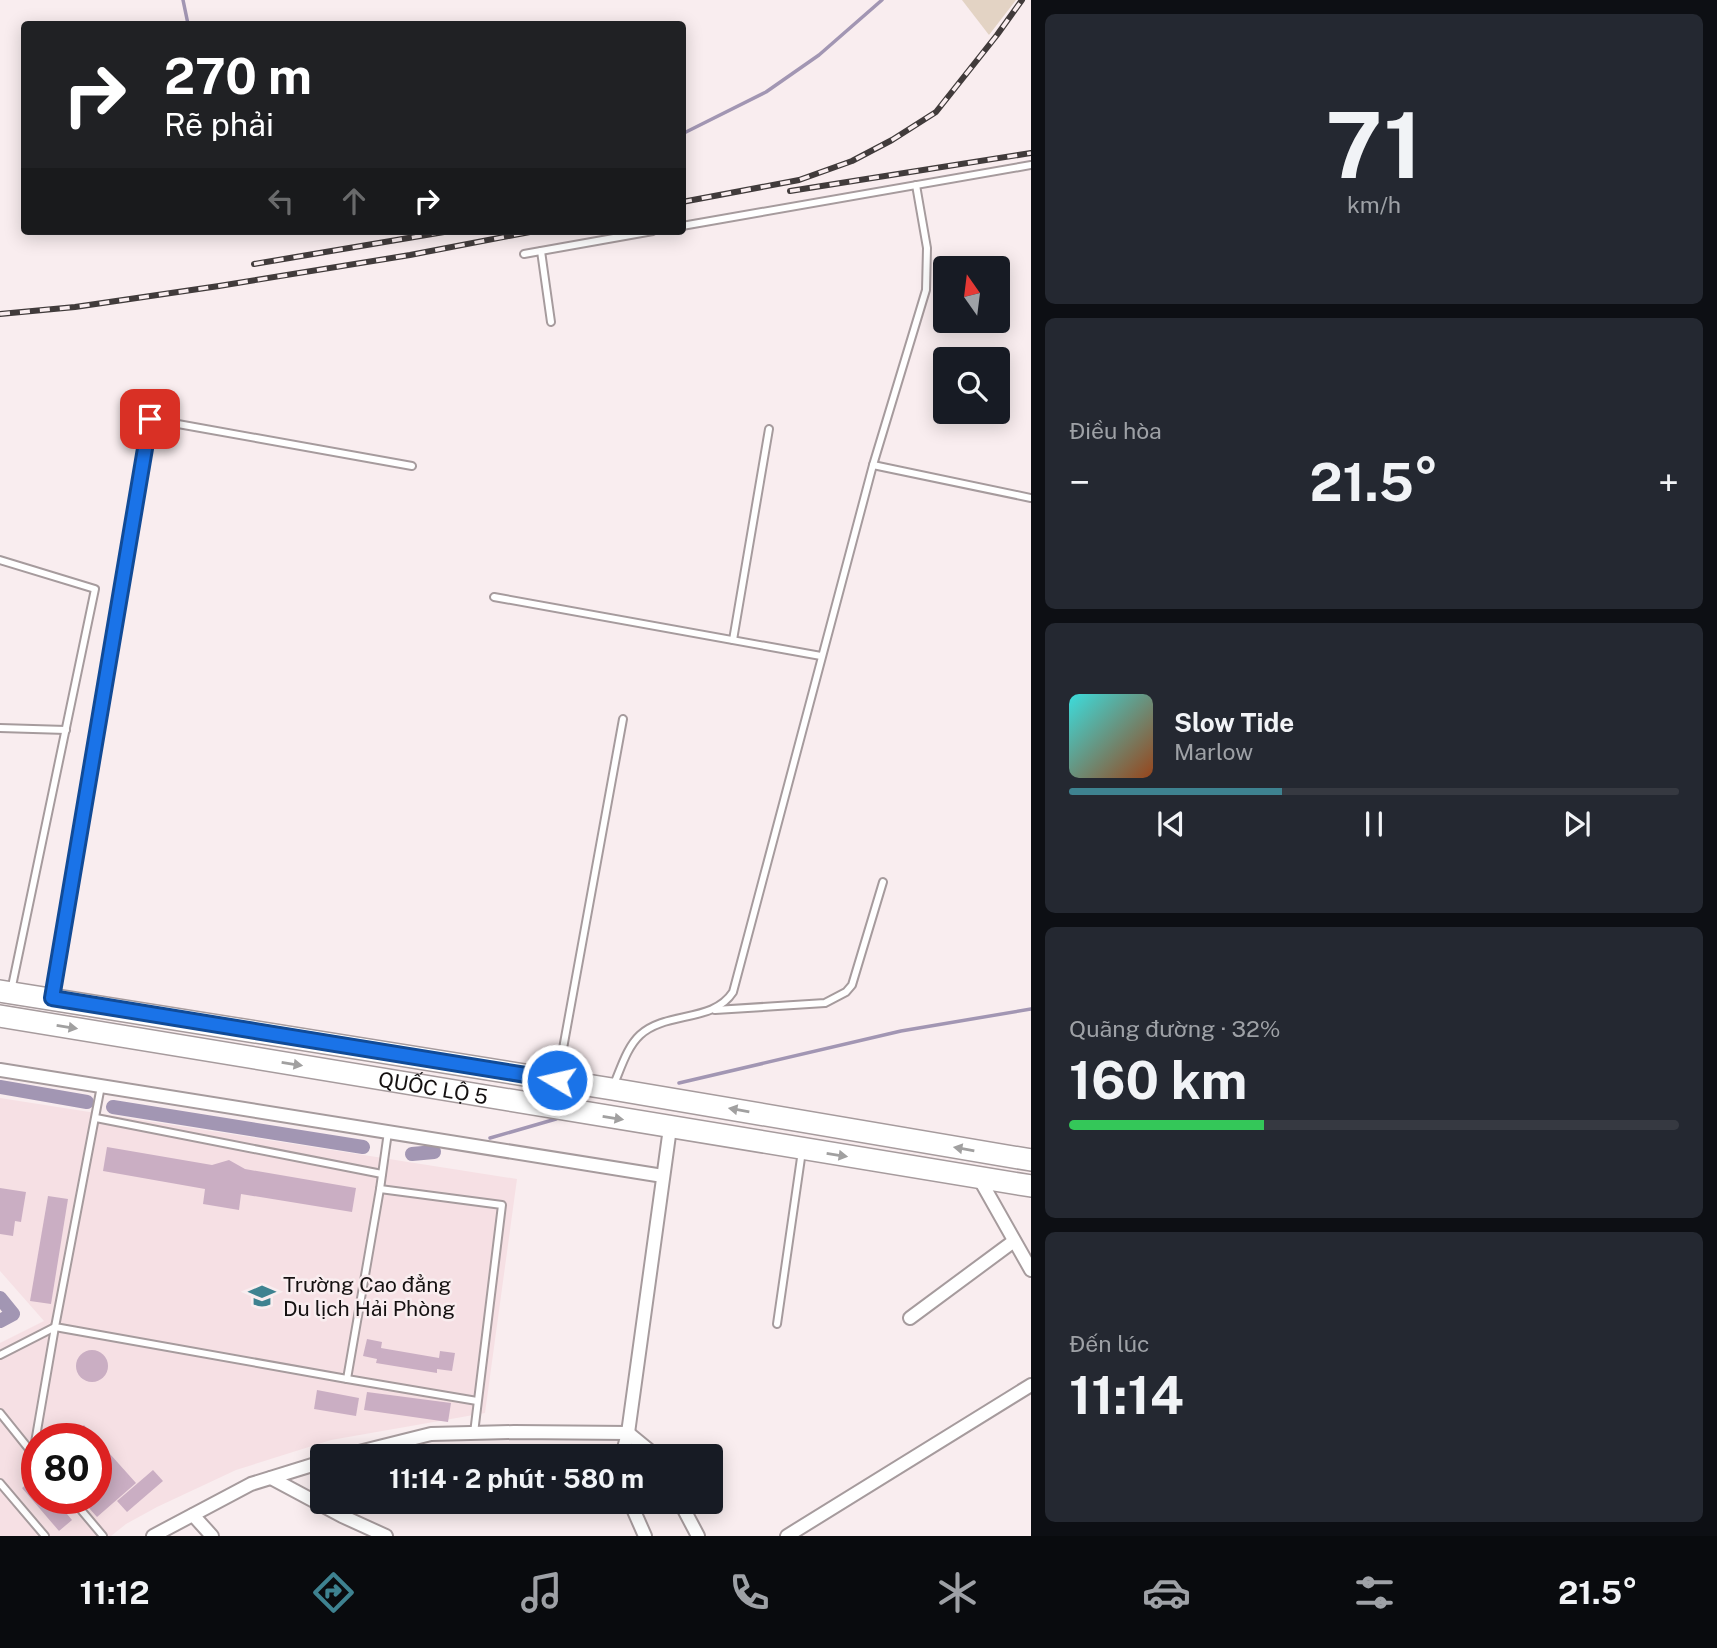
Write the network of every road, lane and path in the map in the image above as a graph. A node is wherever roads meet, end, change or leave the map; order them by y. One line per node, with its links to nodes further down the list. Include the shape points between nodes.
1 (1031, 166): 2 (lane)
2 (916, 184): 3 (lane); 9 (lane, via 927,248 926,290)
3 (686, 225)
4 (631, 235): 5 (lane)
5 (541, 251): 6 (lane); 7 (lane)
6 (524, 254)
7 (551, 322)
8 (769, 429): 14 (lane)
9 (873, 465): 11 (lane); 15 (lane)
10 (412, 466): 21 (lane, via 150,419)
11 (1031, 498)
12 (0, 560): 18 (lane, via 95,589)
13 (494, 597): 14 (lane)
14 (733, 640): 15 (lane)
15 (821, 656): 22 (lane, via 733,992)
16 (623, 719): 25 (lane)
17 (0, 728): 18 (lane)
18 (66, 730): 20 (lane)
19 (883, 882): 22 (lane, via 846,992 825,1003)
20 (6, 992): 21 (highway, QUỐC LỘ 5)
21 (52, 998): 25 (highway, QUỐC LỘ 5)
22 (709, 1010): 27 (lane, via 661,1023 640,1035)
23 (0, 1016): 29 (highway, QUỐC LỘ 5, one-way to 29)
24 (0, 1070): 26 (street)
25 (557, 1080): 27 (highway, QUỐC LỘ 5)
26 (101, 1086): 28 (lane); 30 (street)
27 (612, 1089): 32 (highway, QUỐC LỘ 5, one-way to 27)
28 (96, 1118): 33 (lane); 42 (lane)
29 (670, 1128): 31 (highway, QUỐC LỘ 5); 34 (street)
30 (387, 1132): 33 (lane); 34 (street)
31 (803, 1149): 35 (highway, QUỐC LỘ 5, one-way to 35); 41 (lane)
32 (1031, 1160)
33 (382, 1174): 37 (lane)
34 (663, 1176): 50 (street)
35 (979, 1178): 36 (highway, QUỐC LỘ 5); 38 (street)
36 (1031, 1186)
37 (380, 1189): 44 (lane); 46 (lane, via 502,1205)
38 (1014, 1241): 39 (street); 40 (street)
39 (1031, 1270)
40 (910, 1318)
41 (777, 1324)
42 (55, 1327): 43 (lane); 44 (lane); 48 (lane)
43 (0, 1355)
44 (347, 1379): 46 (lane)
45 (1031, 1385): 69 (street)
46 (477, 1401): 49 (lane)
47 (0, 1413): 51 (lane)
48 (40, 1423)
49 (474, 1433): 50 (street); 52 (street, via 430,1434)
50 (628, 1433): 53 (street); 54 (street)
51 (21, 1439)
52 (390, 1444)
53 (625, 1444)
54 (641, 1444)
55 (310, 1466): 56 (street)
56 (271, 1478): 61 (street); 66 (street)
57 (0, 1483): 63 (lane)
58 (83, 1514): 62 (lane)
59 (636, 1514): 67 (street)
60 (686, 1514): 68 (street)
61 (193, 1515): 64 (street); 65 (street)
62 (99, 1535)
63 (45, 1536)
64 (153, 1536)
65 (212, 1536)
66 (386, 1536)
67 (646, 1536)
68 (698, 1536)
69 (787, 1536)

